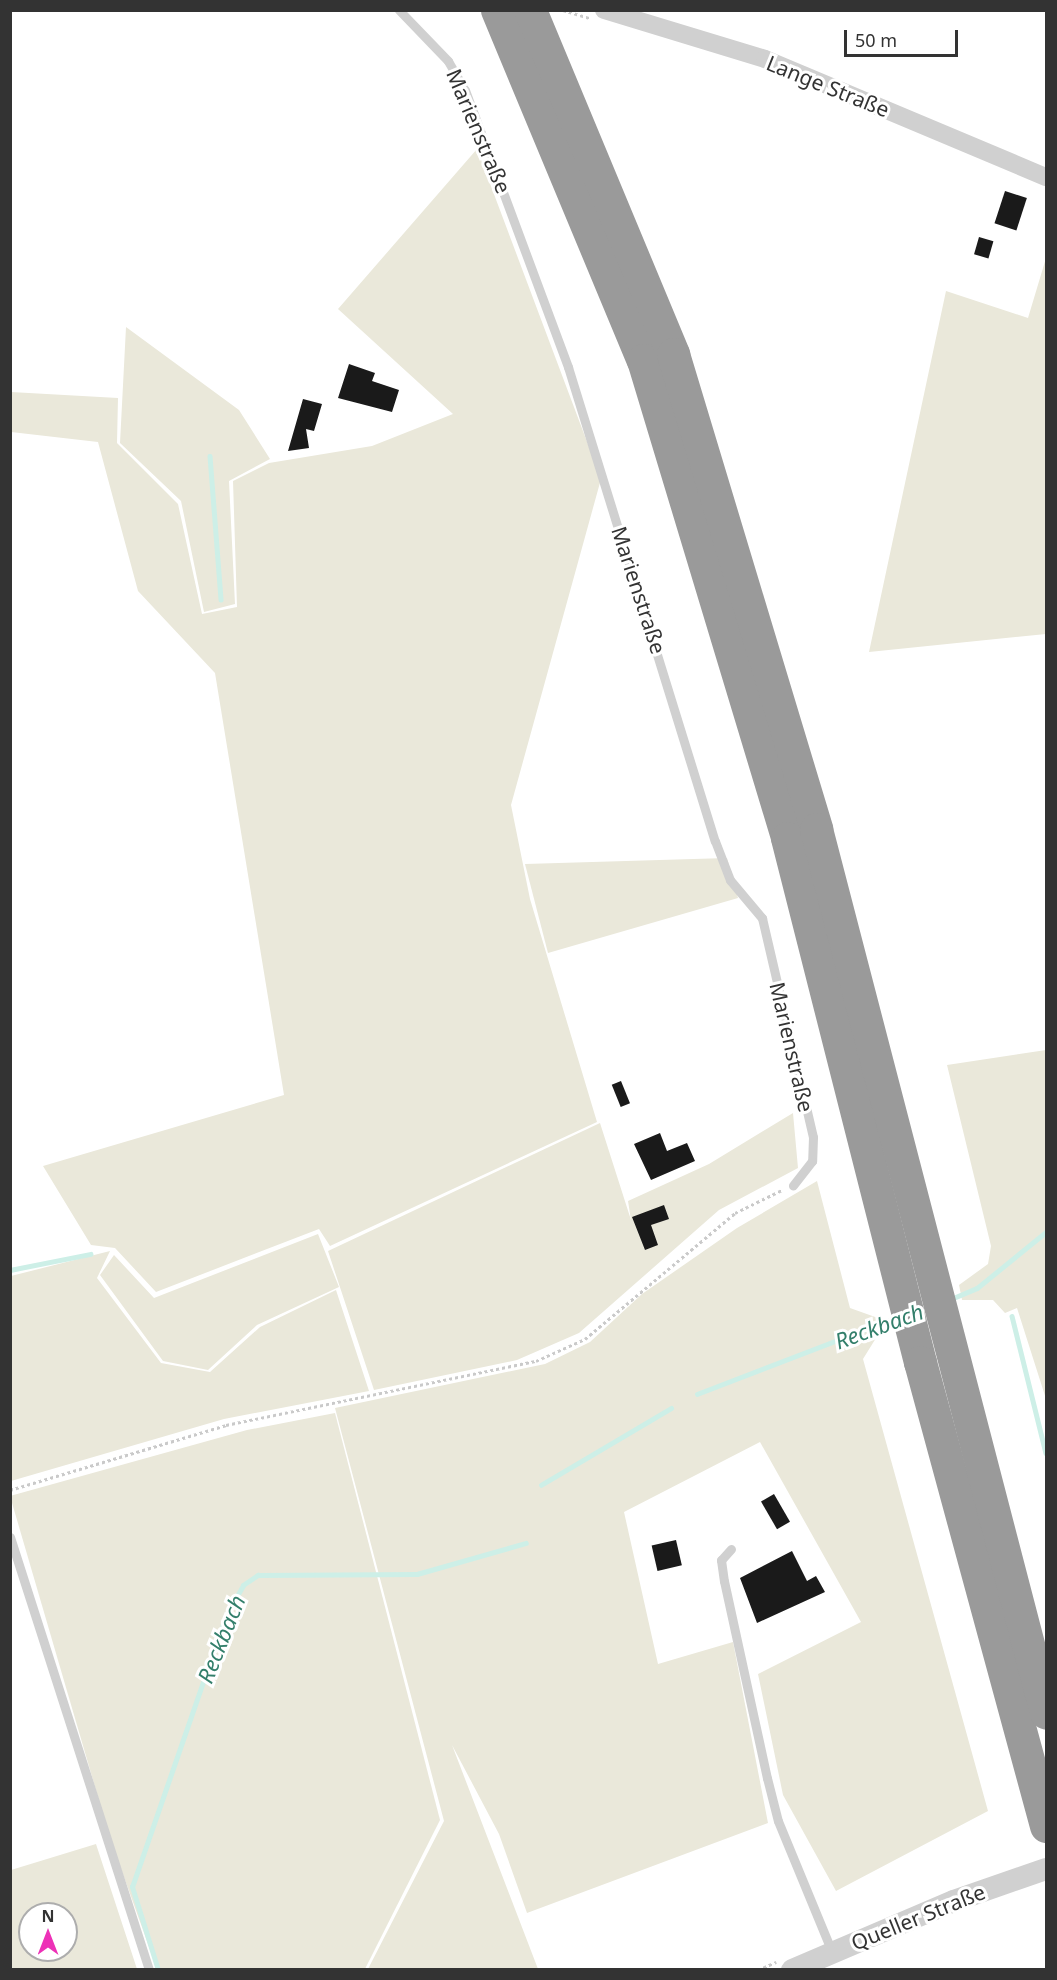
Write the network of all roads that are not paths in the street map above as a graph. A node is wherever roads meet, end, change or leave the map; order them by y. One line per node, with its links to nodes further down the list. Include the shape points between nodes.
1 (399, 10): 6 (lane, Marienstraße, via 448,61 465,90 568,366 715,841 730,880 762,918 813,1137 812,1161)
2 (497, 10): 7 (highway, via 643,360)
3 (530, 10): 7 (highway, via 673,354 816,829)
4 (604, 10): 5 (street, Lange Straße, via 765,59)
5 (1047, 177)
6 (793, 1185)
7 (918, 1291): 8 (highway)
8 (926, 1324): 11 (highway); 12 (highway)
9 (10, 1537): 15 (lane)
10 (731, 1549): 14 (lane, via 721,1560 724,1581 770,1789)
11 (1047, 1713)
12 (1047, 1826)
13 (1047, 1869): 14 (street, Queller Straße)
14 (832, 1952): 16 (street, Queller Straße)
15 (149, 1970)
16 (792, 1970)

